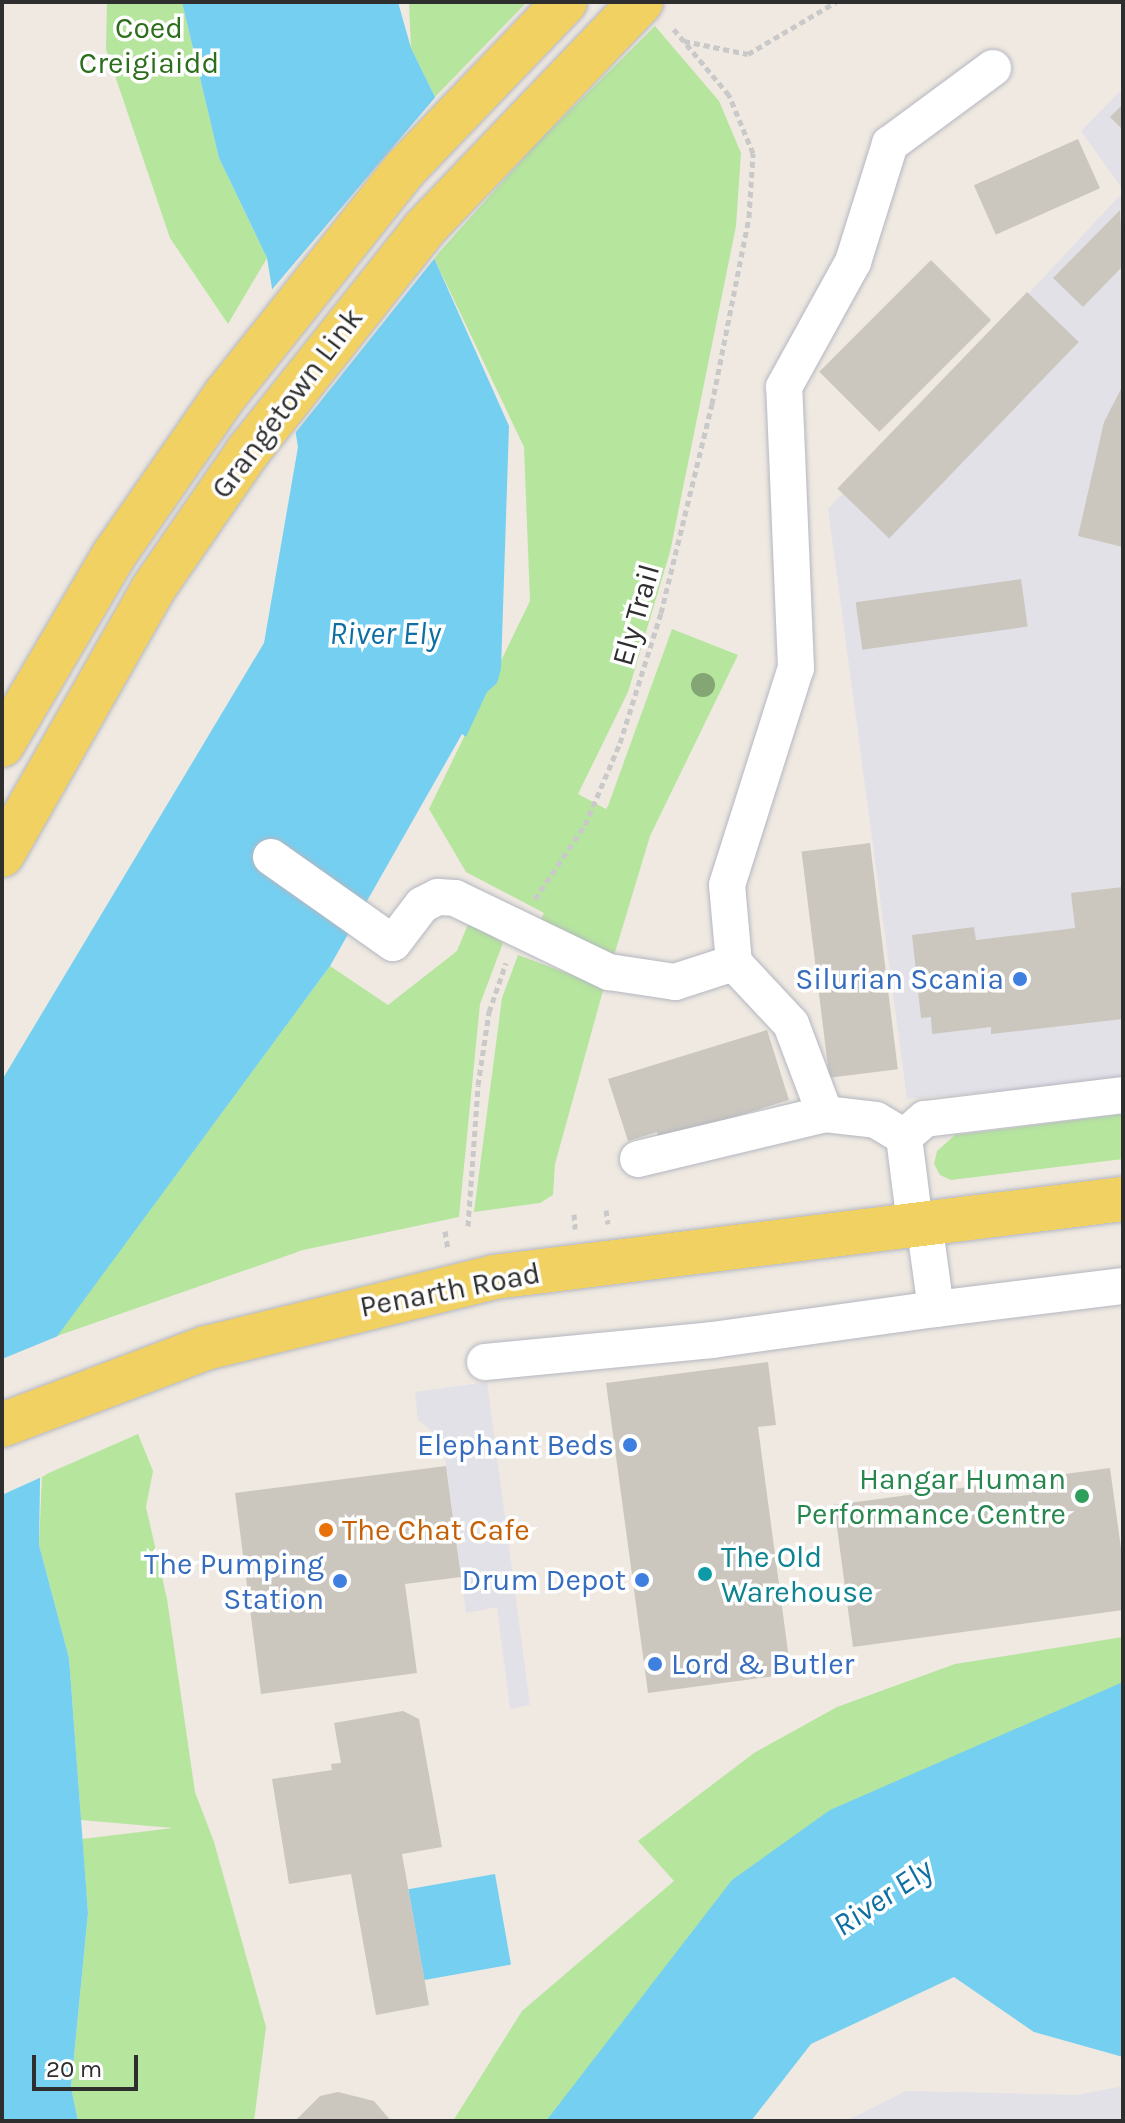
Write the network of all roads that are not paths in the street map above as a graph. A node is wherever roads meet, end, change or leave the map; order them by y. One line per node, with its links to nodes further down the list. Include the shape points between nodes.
1 (565, 2): 4 (main road, Grangetown Link, via 405,169 226,394 114,555)
2 (652, 9): 5 (main road, Grangetown Link, via 424,229 249,450 145,602)
3 (993, 68): 7 (street, via 890,144 853,262 784,387 796,668 727,885)
4 (2, 745)
5 (2, 855)
6 (271, 857): 7 (street, via 393,943 422,905 438,897 455,898 609,972 675,982)
7 (734, 963): 9 (street, via 791,1024)
8 (1123, 1095): 10 (street, via 925,1119)
9 (825, 1114): 10 (street, via 876,1120); 11 (street)
10 (904, 1137): 13 (street)
11 (638, 1159)
12 (1123, 1199): 13 (main road, Penarth Road)
13 (919, 1223): 15 (street); 17 (main road, Penarth Road, via 494,1277 206,1348)
14 (1123, 1286): 15 (street)
15 (936, 1309): 16 (street, via 712,1340)
16 (485, 1362)
17 (2, 1425)

